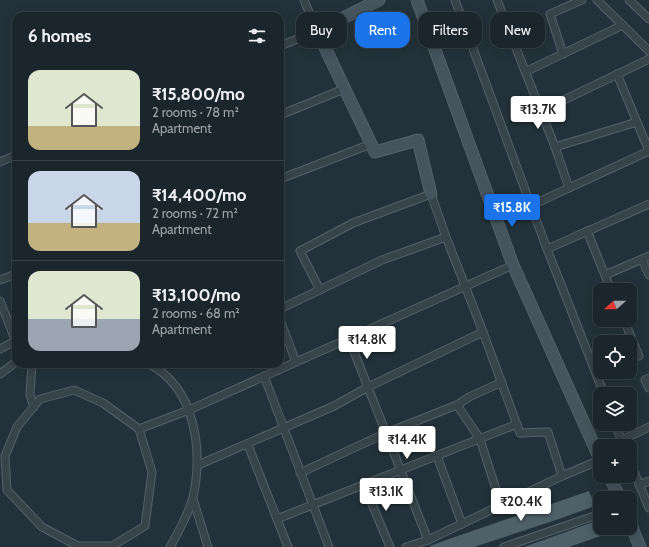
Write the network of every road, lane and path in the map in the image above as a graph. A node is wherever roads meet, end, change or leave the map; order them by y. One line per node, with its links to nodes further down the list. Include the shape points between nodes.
1 (304, 0): 9 (street)
2 (379, 0): 10 (main road)
3 (417, 0): 39 (main road)
4 (455, 0): 34 (street)
5 (497, 0): 19 (street)
6 (582, 0): 17 (street, via 550,14)
7 (597, 0): 12 (street)
8 (629, 0): 11 (street)
9 (309, 12)
10 (347, 16)
11 (649, 19)
12 (623, 25): 16 (street); 17 (street)
13 (296, 40): 14 (street)
14 (284, 44)
15 (325, 48): 21 (main road)
16 (649, 51)
17 (563, 54): 19 (street)
18 (649, 59): 20 (street)
19 (525, 72): 22 (street)
20 (616, 74): 22 (street); 24 (street)
21 (344, 89): 23 (street); 25 (main road)
22 (540, 110): 26 (street)
23 (284, 113)
24 (637, 122): 26 (street); 27 (street)
25 (371, 144): 30 (street); 32 (main road, via 375,152 418,140)
26 (555, 147): 31 (street)
27 (649, 151): 31 (street)
28 (12, 157): 29 (street)
29 (0, 162)
30 (284, 177)
31 (569, 188): 34 (street)
32 (431, 194): 36 (street); 46 (street, via 353,223 300,251)
33 (649, 204): 35 (street)
34 (532, 205): 37 (street)
35 (587, 231): 37 (street); 40 (street)
36 (446, 237): 45 (street); 46 (street, via 382,260)
37 (547, 249): 68 (street)
38 (646, 257): 40 (street); 41 (street)
39 (513, 265): 45 (street); 80 (main road)
40 (605, 275): 44 (street)
41 (649, 275)
42 (12, 276): 43 (street)
43 (0, 280)
44 (608, 283)
45 (467, 286): 52 (street); 53 (street)
46 (320, 290): 48 (street)
47 (0, 301): 51 (street)
48 (284, 307)
49 (627, 327): 56 (street)
50 (284, 330): 57 (street)
51 (12, 332)
52 (483, 332): 66 (street); 67 (street)
53 (349, 339): 57 (street); 67 (street)
54 (12, 344): 55 (street)
55 (0, 349)
56 (639, 356)
57 (296, 362): 59 (street)
58 (12, 365): 63 (street)
59 (284, 367)
60 (32, 368): 71 (street, via 30,395)
61 (157, 368): 72 (street, via 177,388)
62 (282, 368): 64 (street)
63 (0, 374)
64 (264, 376): 72 (street); 76 (street)
65 (649, 378): 69 (street, via 645,380)
66 (502, 382): 70 (street); 73 (street)
67 (368, 387): 76 (street); 77 (street)
68 (601, 387)
69 (649, 388)
70 (457, 405): 77 (street); 78 (street)
71 (34, 407): 75 (street, via 40,399 74,390 103,403); 92 (street, via 17,427 5,456)
72 (189, 410): 75 (street); 84 (street, via 196,438)
73 (517, 424): 78 (street); 87 (street, via 520,433 548,432)
74 (649, 427): 79 (street)
75 (139, 429): 92 (street, via 152,472 144,526 112,546 78,546 42,527)
76 (285, 429): 81 (street); 86 (street)
77 (386, 433): 85 (street); 86 (street)
78 (480, 439): 82 (street); 96 (street)
79 (630, 439)
80 (593, 444)
81 (248, 445): 84 (street); 99 (street)
82 (437, 456): 85 (street); 100 (street)
83 (593, 463): 87 (street)
84 (198, 465): 94 (street)
85 (401, 470): 90 (street); 102 (street)
86 (300, 473): 95 (street)
87 (562, 476): 96 (street)
88 (637, 480): 91 (street)
89 (649, 480): 91 (street)
90 (364, 485): 95 (street); 107 (street)
91 (639, 485): 97 (street)
92 (7, 490): 93 (street)
93 (0, 494)
94 (193, 499): 103 (street); 104 (street)
95 (313, 505): 99 (street); 106 (street)
96 (501, 505): 100 (street)
97 (649, 508)
98 (593, 516): 109 (street)
99 (277, 519): 105 (street)
100 (462, 524): 102 (street)
101 (635, 535): 110 (main road)
102 (428, 540): 108 (street)
103 (170, 547)
104 (208, 547)
105 (288, 547)
106 (329, 547)
107 (390, 547)
108 (406, 547)
109 (504, 547)
110 (640, 547)

